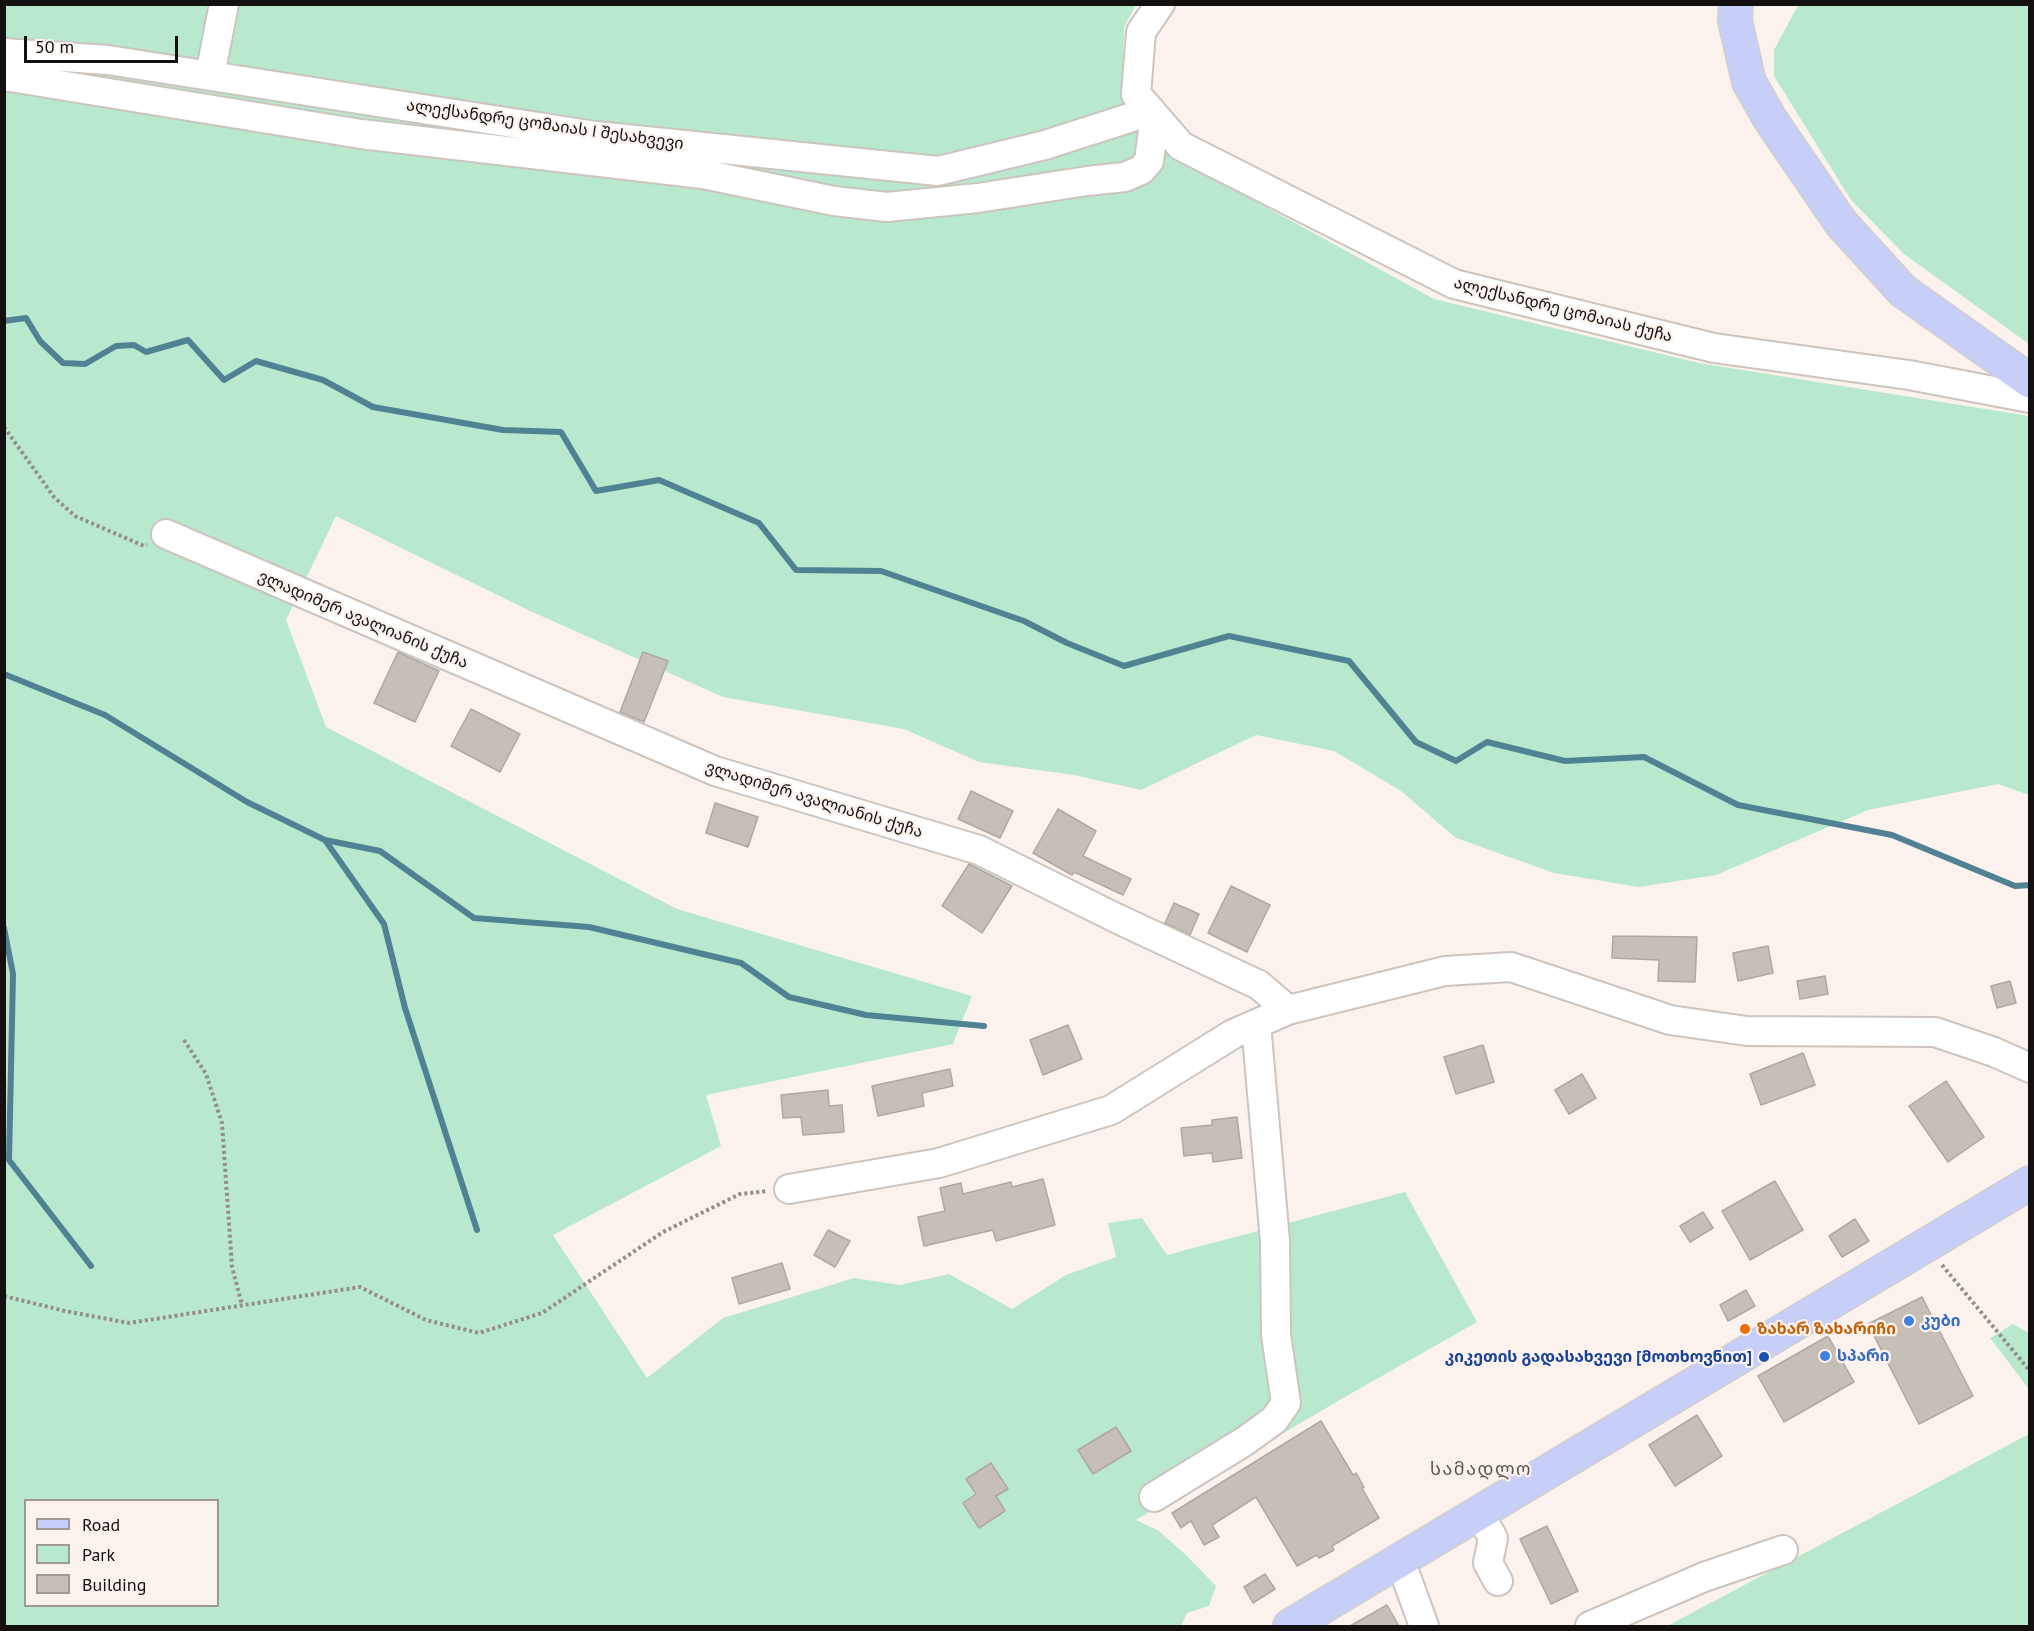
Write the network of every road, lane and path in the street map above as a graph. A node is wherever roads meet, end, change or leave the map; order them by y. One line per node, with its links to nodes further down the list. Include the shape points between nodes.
1 (224, 4): 5 (street)
2 (1160, 4): 7 (street, ალექსანდრე ცომაიას ქუჩა, via 1141,32 1136,94)
3 (1736, 4): 8 (main road, via 1735,21 1749,82 1841,223 1903,291)
4 (4, 53): 5 (street, ალექსანდრე ცომაიას I შესახვევი, via 108,60)
5 (210, 75): 7 (street, ალექსანდრე ცომაიას I შესახვევი, via 596,136 938,171)
6 (4, 76): 7 (street, via 361,134 703,174 834,201 887,207 1125,177 1141,170 1149,160)
7 (1153, 113): 9 (street, ალექსანდრე ცომაიას ქუჩა, via 1181,146 1454,284 1714,348 1909,375)
8 (2030, 381)
9 (2030, 398)
10 (4, 427): 11 (path, via 54,497 75,516 144,546)
11 (166, 534): 12 (street, ვლადიმერ ავალიანის ქუჩა, via 715,771 979,850 1259,985)
12 (1288, 1010): 13 (street); 15 (street, via 1445,971 1511,967 1670,1020 1747,1031 1935,1032)
13 (1257, 1024): 17 (street, via 1233,1034 1111,1110 939,1163); 22 (street, via 1275,1241 1276,1335 1287,1402 1274,1420 1245,1441)
14 (184, 1040): 20 (path, via 206,1074 222,1123 232,1267)
15 (2030, 1068)
16 (2030, 1183): 18 (main road)
17 (789, 1189): 20 (path, via 740,1194 663,1232 542,1313 479,1333 426,1320 360,1287)
18 (1925, 1246): 21 (path); 23 (main road)
19 (4, 1296): 20 (path, via 129,1323)
20 (242, 1305)
21 (2030, 1371)
22 (1154, 1497)
23 (1479, 1513): 25 (main road); 26 (street, via 1492,1538 1488,1563)
24 (1783, 1550): 29 (street, via 1704,1577)
25 (1400, 1560): 27 (main road); 28 (street)
26 (1498, 1581)
27 (1290, 1626)
28 (1424, 1626)
29 (1590, 1626)

